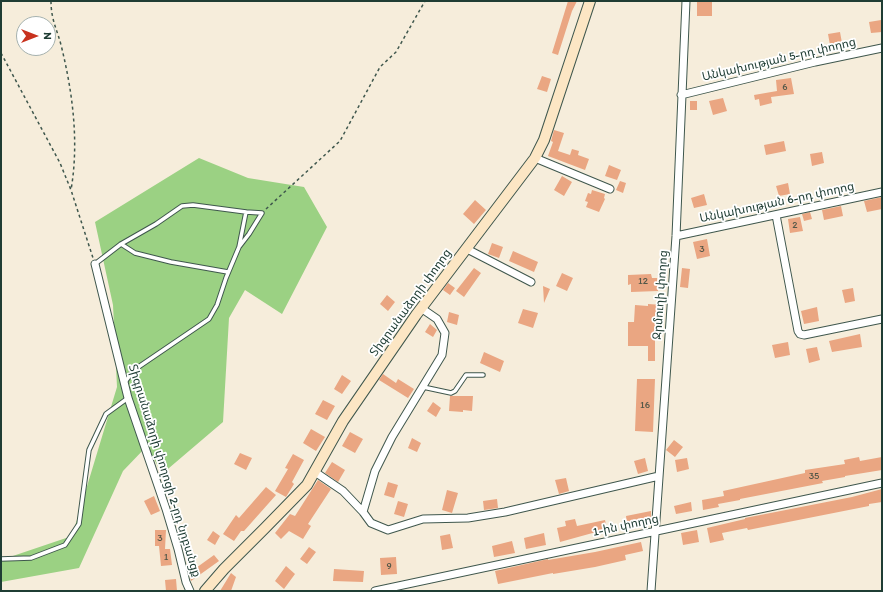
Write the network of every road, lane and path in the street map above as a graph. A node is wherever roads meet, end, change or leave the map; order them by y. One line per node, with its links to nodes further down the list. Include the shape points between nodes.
1 (51, 1): 10 (path, via 51,14 62,48 74,118 75,167)
2 (425, 1): 13 (path, via 396,52 380,67 340,141)
3 (590, 1): 8 (main road, Տիգրանաձորի փողոց, via 544,140)
4 (686, 1): 7 (street, Ջրմուղի փողոց)
5 (882, 48): 7 (street, Անկախության 5-րդ փողոց)
6 (1, 53): 10 (path, via 56,156)
7 (681, 95): 15 (street, Ջրմուղի փողոց)
8 (535, 158): 9 (street); 18 (main road, Տիգրանաձորի փողոց)
9 (610, 189)
10 (71, 190): 19 (path)
11 (882, 192): 14 (street, Անկախության 6-րդ փողոց)
12 (246, 212): 13 (lane); 16 (lane, via 193,205 182,206); 17 (lane)
13 (262, 213): 17 (lane)
14 (776, 215): 15 (street, Անկախության 6-րդ փողոց); 23 (street, via 800,334)
15 (676, 236): 29 (street, Ջրմուղի փողոց)
16 (121, 244): 19 (lane); 20 (lane, via 135,253)
17 (239, 247): 20 (lane)
18 (466, 250): 21 (street); 22 (main road, Տիգրանաձորի փողոց)
19 (95, 264): 25 (street, Տիգրանաձորի փողոցի 2-րդ նրբանցք)
20 (228, 272): 25 (lane, via 217,305 209,319 134,370)
21 (532, 282)
22 (421, 308): 26 (street, via 437,319 445,333 442,355); 28 (main road, Տիգրանաձորի փողոց, via 343,421)
23 (882, 319)
24 (483, 374): 26 (lane, via 466,375 451,393)
25 (125, 383): 27 (street, Տիգրանաձորի փողոցի 2-րդ նրբանցք)
26 (423, 387): 31 (street, via 392,437 379,464)
27 (128, 398): 33 (lane, via 106,414 89,450 79,524 65,545 31,558); 35 (street, Տիգրանաձորի փողոցի 2-րդ նրբանցք)
28 (315, 472): 31 (street, via 343,492); 36 (main road, Տիգրանաձորի փողոց, via 307,485 224,568)
29 (659, 476): 31 (street, via 505,512 468,518 423,519 388,530 371,523); 32 (street, Ջրմուղի փողոց)
30 (882, 483): 32 (street, 1-ին փողոց)
31 (363, 512)
32 (655, 532): 34 (street, 1-ին փողոց); 38 (street, Ջրմուղի փողոց)
33 (1, 559)
34 (400, 589): 37 (street, 1-ին փողոց)
35 (190, 591)
36 (205, 591)
37 (375, 591)
38 (651, 591)

